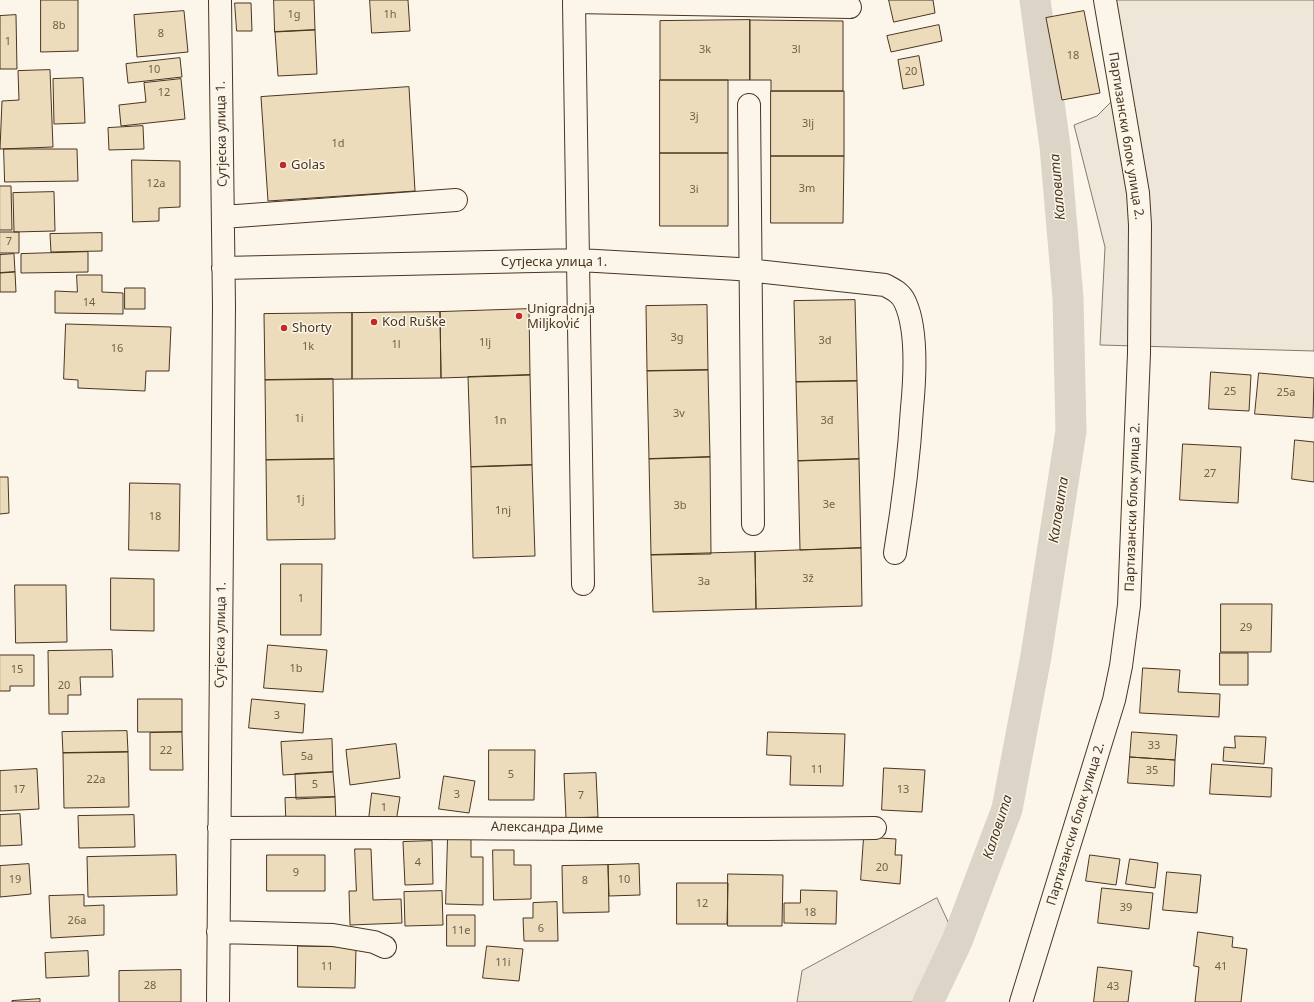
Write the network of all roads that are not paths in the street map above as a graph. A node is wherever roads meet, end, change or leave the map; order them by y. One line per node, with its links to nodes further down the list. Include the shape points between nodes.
1 (220, 0): 6 (street, Сутјеска улица 1.)
2 (1105, 0): 18 (street, Партизански блок улица 2., via 1138,193 1140,224 1140,353 1128,605 1114,700)
3 (850, 7): 7 (street, via 574,2)
4 (749, 104): 9 (street)
5 (456, 200): 6 (street)
6 (223, 218): 8 (street, Сутјеска улица 1.)
7 (579, 260): 8 (street, Сутјеска улица 1.); 9 (street, Сутјеска улица 1.); 12 (street)
8 (223, 268): 13 (street, Сутјеска улица 1.)
9 (750, 271): 10 (street); 11 (street, Сутјеска улица 1., via 885,285 900,294 906,302 915,351 906,490)
10 (753, 524)
11 (895, 553)
12 (583, 584)
13 (219, 828): 14 (street, Александра Диме); 15 (street, Сутјеска улица 1.)
14 (875, 828)
15 (218, 932): 16 (street, via 332,935 374,942); 17 (street, Сутјеска улица 1.)
16 (385, 947)
17 (218, 1002)
18 (1021, 1002)

